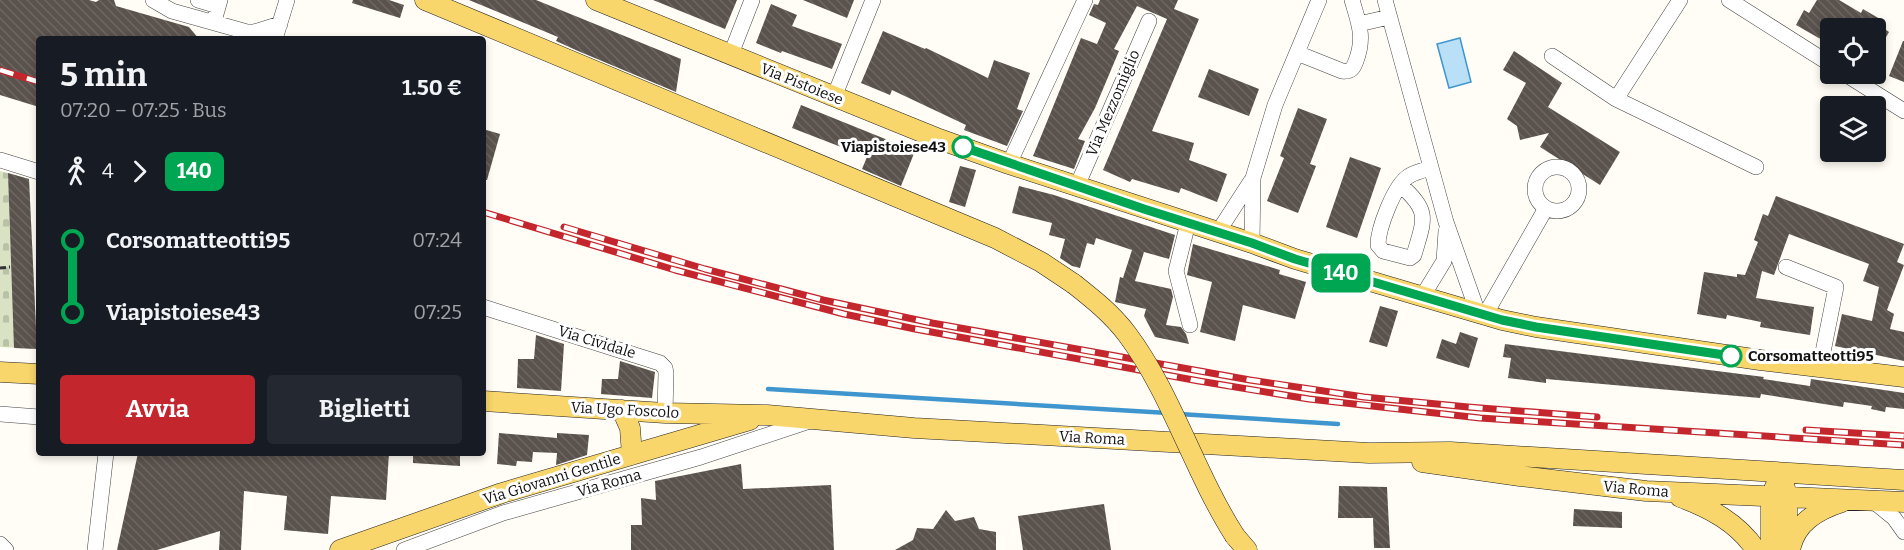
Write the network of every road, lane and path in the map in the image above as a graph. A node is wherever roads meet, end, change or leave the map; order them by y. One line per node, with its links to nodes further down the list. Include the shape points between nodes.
1 (153, 0): 16 (street, via 168,9)
2 (198, 0): 14 (street)
3 (287, 0): 19 (street)
4 (752, 0): 21 (street)
5 (873, 0): 25 (street)
6 (1085, 0): 29 (street)
7 (1319, 0): 20 (street)
8 (1352, 0): 18 (street)
9 (1385, 0): 15 (street)
10 (1680, 0): 26 (street)
11 (1729, 0): 23 (street)
12 (427, 1): 70 (main road, bridge, via 995,238 1041,262 1100,304 1126,333 1149,367 1214,501)
13 (607, 2): 21 (main road, Via Pistoiese)
14 (219, 3): 16 (street)
15 (1389, 17): 18 (street); 31 (street)
16 (214, 21): 19 (street, via 241,31)
17 (1149, 21): 35 (street, Via Mezzomiglio)
18 (1359, 24): 20 (street, via 1361,47 1353,69 1348,72)
19 (277, 32)
20 (1297, 53): 33 (street, via 1275,105)
21 (731, 54): 25 (main road, Via Pistoiese)
22 (1552, 56): 26 (street)
23 (1820, 58)
24 (1861, 84): 27 (street)
25 (834, 97): 29 (main road, Via Pistoiese)
26 (1616, 99): 30 (street)
27 (1904, 111)
28 (0, 160): 32 (street)
29 (1010, 164): 35 (main road)
30 (1756, 167)
31 (1431, 168): 34 (street, via 1410,175); 37 (street)
32 (36, 171)
33 (1253, 178): 39 (street); 40 (street)
34 (1400, 185)
35 (1077, 186): 38 (main road)
36 (1546, 208): 46 (street)
37 (1446, 222): 44 (street, via 1444,261); 46 (street)
38 (1188, 223): 39 (main road); 47 (street, via 1176,271)
39 (1218, 232): 40 (main road)
40 (1252, 243): 44 (main road)
41 (10, 267): 43 (path)
42 (1786, 267): 48 (street, via 1836,287)
43 (0, 268)
44 (1422, 297): 46 (main road)
45 (486, 308): 54 (street, Via Cividale, via 660,363 667,377)
46 (1481, 314): 48 (main road, via 1536,327)
47 (1190, 325)
48 (1820, 367): 51 (main road)
49 (0, 372): 50 (main road)
50 (36, 374)
51 (1904, 377)
52 (486, 402): 53 (main road, Via Ugo Foscolo)
53 (622, 410): 54 (main road, Via Ugo Foscolo); 60 (main road, via 630,428)
54 (665, 413): 56 (main road, Via Ugo Foscolo)
55 (0, 414): 57 (street)
56 (767, 416): 58 (main road, Via Roma); 60 (main road, Via Giovanni Gentile)
57 (36, 417)
58 (816, 419): 59 (main road, Via Roma); 75 (street, Via Roma, via 701,457 503,513)
59 (1370, 453): 62 (main road, Via Roma, via 1450,452); 64 (main road, Via Roma, via 1508,475)
60 (632, 455): 74 (main road, Via Giovanni Gentile, via 502,493)
61 (106, 456): 73 (street)
62 (1781, 473): 63 (main road, Via Roma); 65 (main road)
63 (1904, 480)
64 (1663, 491): 65 (main road, Via Roma); 76 (main road, via 1722,517)
65 (1779, 497): 66 (main road, Via Roma); 77 (main road); 78 (main road)
66 (1851, 500): 67 (main road, Via Roma); 78 (main road, via 1806,520)
67 (1873, 501): 68 (main road, Via Roma); 69 (street)
68 (1904, 502)
69 (1904, 532)
70 (1241, 543)
71 (0, 544): 72 (street)
72 (6, 550)
73 (95, 550)
74 (340, 550)
75 (404, 550)
76 (1756, 550)
77 (1771, 550)
78 (1788, 550)

